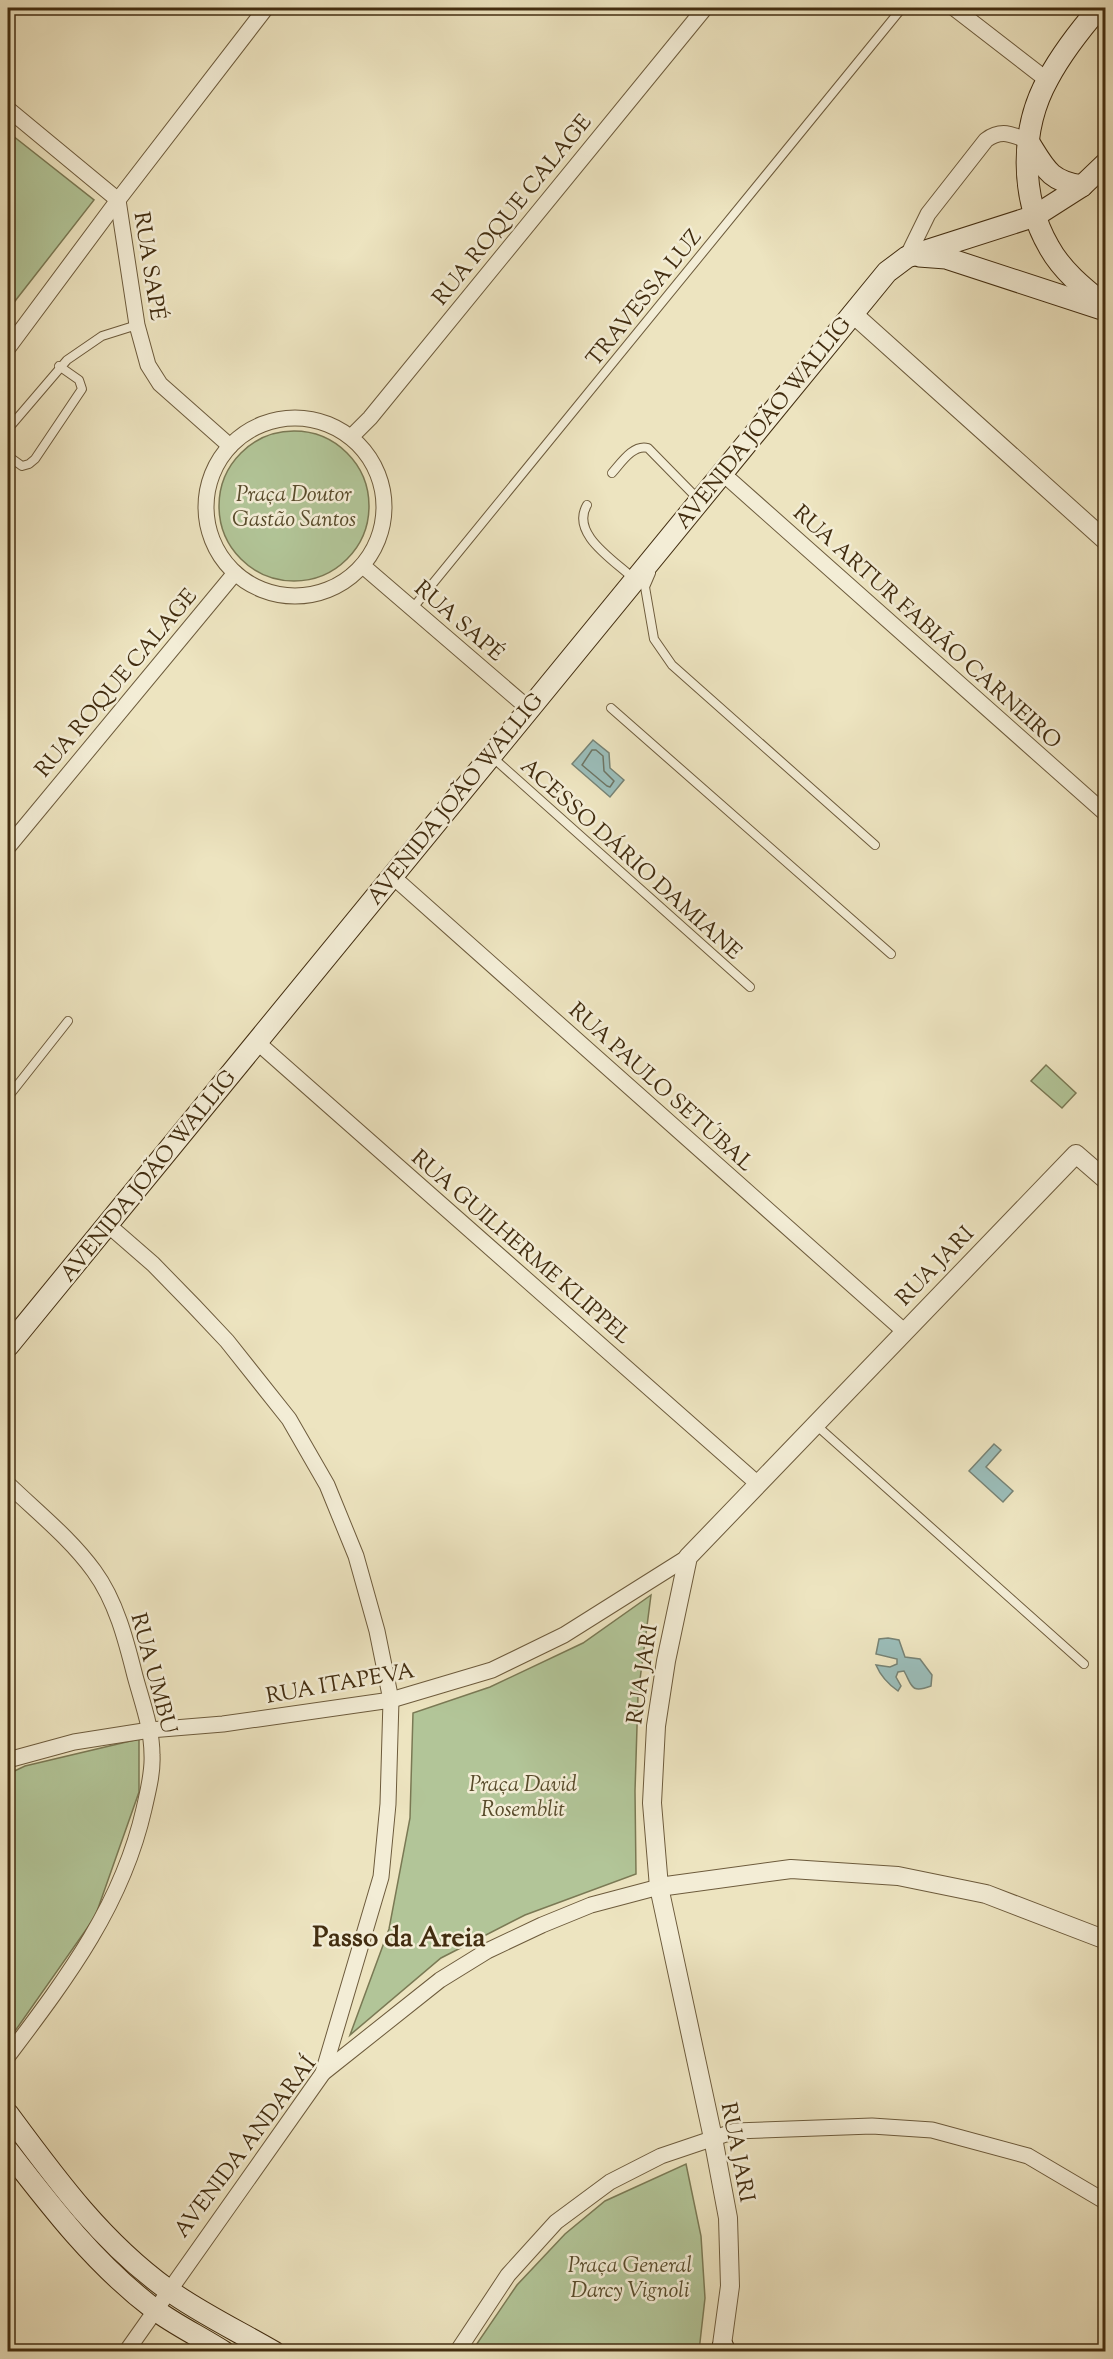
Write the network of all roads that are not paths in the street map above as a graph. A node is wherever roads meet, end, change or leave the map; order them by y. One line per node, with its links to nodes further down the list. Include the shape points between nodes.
1 (266, 8): 11 (street)
2 (705, 8): 20 (street, RUA ROQUE CALAGE)
3 (902, 8): 32 (lane, TRAVESSA LUZ)
4 (954, 8): 6 (street)
5 (1099, 8): 6 (main road)
6 (1047, 80): 8 (main road)
7 (8, 109): 11 (street, RUA SAPÉ)
8 (1028, 141): 10 (main road, via 1055,179); 12 (main road, via 1027,177); 13 (street, AVENIDA JOÃO WALLIG, via 1004,132 986,140 928,214)
9 (1106, 163): 10 (main road, AVENIDA JOÃO WALLIG)
10 (1082, 186): 12 (main road, AVENIDA JOÃO WALLIG)
11 (118, 200): 16 (street, RUA SAPÉ); 17 (street)
12 (1035, 216): 13 (main road, AVENIDA JOÃO WALLIG); 14 (main road, via 1049,248 1074,279)
13 (907, 257): 14 (main road, via 946,258); 15 (main road, AVENIDA JOÃO WALLIG, via 887,272)
14 (1106, 308)
15 (852, 312): 23 (main road, AVENIDA JOÃO WALLIG); 27 (street)
16 (137, 325): 18 (lane, via 102,336); 21 (street, RUA SAPÉ, via 153,375)
17 (8, 348)
18 (59, 366): 19 (lane); 22 (lane, via 79,380 82,389 35,459 21,466)
19 (8, 429)
20 (351, 437): 21 (street, via 328,424 302,418 275,420 251,429); 29 (street, via 370,459 382,485 384,514 378,542)
21 (230, 446): 30 (street, via 214,469 206,510 217,551)
22 (8, 456)
23 (721, 472): 25 (main road, AVENIDA JOÃO WALLIG); 36 (street, RUA ARTUR FABIÃO CARNEIRO)
24 (612, 473): 25 (lane, via 637,447 648,448)
25 (698, 500): 28 (main road, AVENIDA JOÃO WALLIG)
26 (587, 505): 31 (lane, via 582,525 588,537)
27 (1106, 541)
28 (660, 546): 31 (main road, AVENIDA JOÃO WALLIG); 37 (lane, via 645,587 654,639 672,665)
29 (363, 566): 30 (street, via 341,585 314,595 286,596 259,589); 32 (street, RUA SAPÉ)
30 (235, 573): 38 (street, RUA ROQUE CALAGE)
31 (634, 579): 33 (main road, AVENIDA JOÃO WALLIG, via 566,668)
32 (412, 609): 33 (street, RUA SAPÉ)
33 (528, 708): 35 (main road, AVENIDA JOÃO WALLIG)
34 (611, 708): 40 (lane)
35 (490, 755): 39 (main road, AVENIDA JOÃO WALLIG); 41 (lane, ACESSO DÁRIO DAMIANE)
36 (1106, 814)
37 (875, 845)
38 (8, 847)
39 (391, 875): 43 (main road, AVENIDA JOÃO WALLIG); 47 (street, RUA PAULO SETÚBAL)
40 (891, 954)
41 (750, 987)
42 (68, 1021): 44 (lane)
43 (257, 1042): 46 (main road, AVENIDA JOÃO WALLIG); 51 (street, RUA GUILHERME KLIPPEL)
44 (8, 1097)
45 (1106, 1180): 47 (street, RUA JARI, via 1076,1154)
46 (107, 1224): 48 (main road, AVENIDA JOÃO WALLIG); 54 (street, via 153,1264 227,1341 289,1419 327,1485 356,1556)
47 (904, 1331): 49 (street, RUA JARI)
48 (8, 1346)
49 (815, 1424): 51 (street, RUA JARI); 53 (lane)
50 (8, 1484): 55 (street, RUA UMBU, via 80,1554 108,1594 127,1644)
51 (758, 1484): 52 (street, RUA JARI)
52 (688, 1557): 54 (street, RUA ITAPEVA, via 564,1635 492,1670); 57 (street, RUA JARI, via 656,1726 652,1803)
53 (1084, 1664)
54 (391, 1700): 55 (street, RUA ITAPEVA, via 223,1725); 60 (street, via 381,1877)
55 (150, 1730): 56 (street, RUA ITAPEVA, via 75,1742); 59 (street, RUA UMBU, via 153,1754 138,1835 116,1893 87,1947)
56 (8, 1760)
57 (659, 1887): 58 (street, AVENIDA ANDARAÍ, via 791,1869 898,1876 986,1894); 60 (street, AVENIDA ANDARAÍ, via 591,1905 488,1950 441,1980); 62 (street, RUA JARI)
58 (1106, 1940)
59 (8, 2056)
60 (323, 2073): 65 (street, AVENIDA ANDARAÍ)
61 (8, 2114): 65 (main road, via 78,2207 123,2253)
62 (713, 2138): 64 (street, via 735,2132 806,2127 932,2130 1028,2156); 67 (street, RUA JARI, via 728,2229 730,2286); 71 (street, via 661,2156 610,2182 556,2222 508,2275)
63 (8, 2151): 66 (main road, via 62,2221 108,2269)
64 (1106, 2202)
65 (168, 2290): 66 (street, AVENIDA ANDARAÍ); 70 (main road)
66 (155, 2309): 68 (street); 69 (main road)
67 (722, 2350)
68 (126, 2352)
69 (224, 2352)
70 (274, 2352)
71 (456, 2352)

